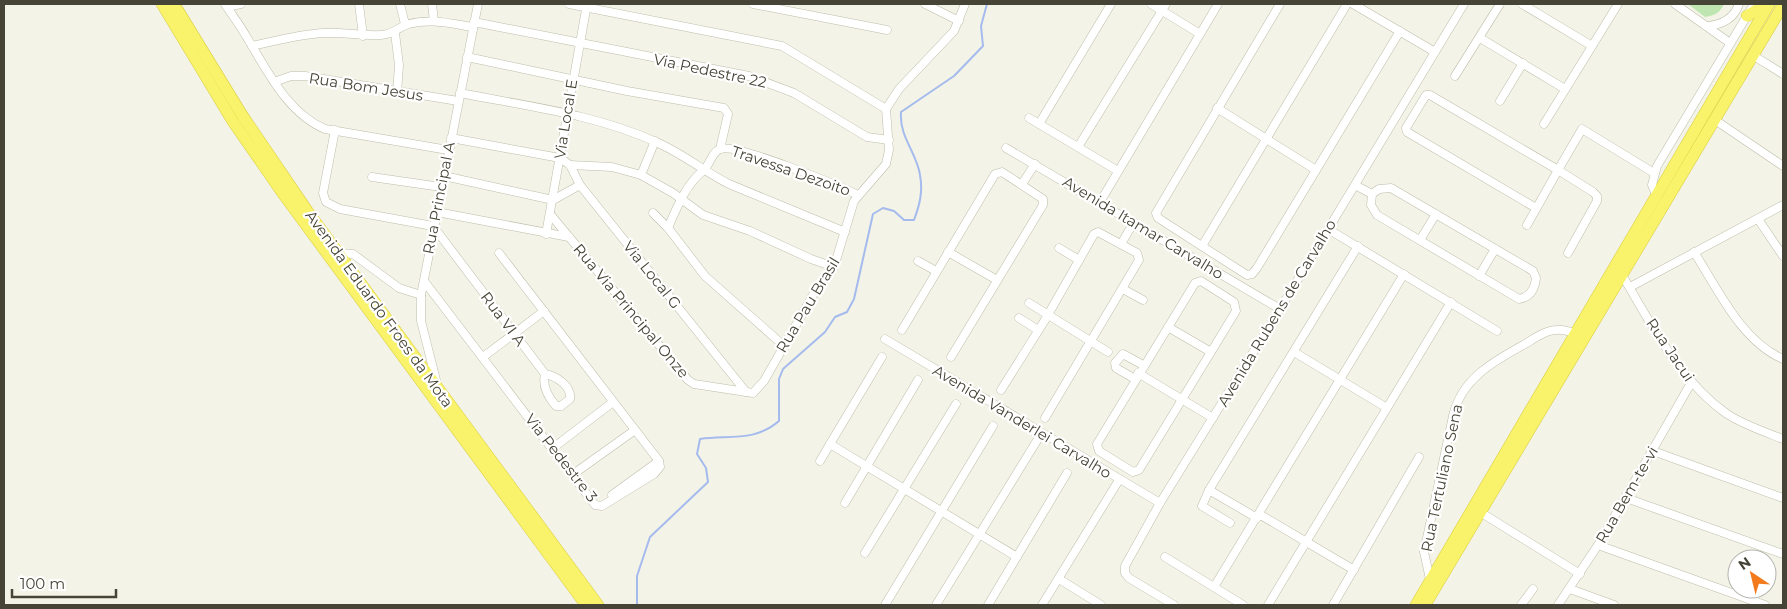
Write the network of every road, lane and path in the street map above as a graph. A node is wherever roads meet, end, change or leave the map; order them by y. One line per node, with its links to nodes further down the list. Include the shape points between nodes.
1 (162, 4): 210 (highway, Avenida Eduardo Froes da Mota, via 232,120 284,195)
2 (174, 4): 119 (highway, Avenida Eduardo Froes da Mota, via 267,153)
3 (241, 4): 26 (street)
4 (359, 4): 40 (street)
5 (400, 4): 33 (street)
6 (432, 4): 32 (street)
7 (478, 4): 34 (street, Rua Principal A)
8 (568, 4): 28 (street)
9 (753, 4): 36 (street)
10 (925, 4): 31 (street)
11 (965, 4): 31 (street)
12 (1111, 4): 63 (street)
13 (1151, 4): 29 (street)
14 (1218, 4): 39 (street)
15 (1280, 4): 58 (street)
16 (1348, 4): 67 (street)
17 (1353, 4): 37 (street)
18 (1464, 4): 46 (street, Avenida Rubens de Carvalho)
19 (1500, 4): 41 (street)
20 (1522, 4): 45 (street)
21 (1618, 4): 45 (street)
22 (1675, 4): 35 (street)
23 (1739, 4): 35 (street, via 1731,17)
24 (1754, 4): 30 (street)
25 (1767, 4): 30 (highway); 93 (highway)
26 (226, 5): 44 (street)
27 (1783, 5): 48 (highway)
28 (587, 6): 43 (street, Via Local E); 59 (street, via 782,46)
29 (1164, 7): 39 (street); 70 (street)
30 (1747, 16): 42 (street)
31 (959, 20): 59 (street, via 946,42 899,89)
32 (434, 21): 33 (street, Via Pedestre 22); 34 (street, Via Pedestre 22)
33 (405, 24): 38 (street)
34 (474, 25): 43 (street, Via Pedestre 22); 47 (street, Rua Principal A)
35 (1706, 26): 42 (street)
36 (887, 30)
37 (1400, 31): 46 (street); 79 (street)
38 (395, 33): 40 (street); 55 (street, via 399,65)
39 (1200, 34): 81 (street)
40 (363, 36): 44 (street, via 324,33)
41 (1480, 38): 49 (street); 51 (street)
42 (1730, 43): 82 (street)
43 (578, 44): 52 (street, Via Local E); 68 (street, Via Pedestre 22, via 749,76 794,93 868,137)
44 (252, 46): 53 (street)
45 (1592, 46): 54 (street)
46 (1435, 52): 87 (street, Avenida Rubens de Carvalho)
47 (467, 56): 52 (street); 56 (street, Rua Principal A)
48 (1754, 56): 50 (street); 62 (highway)
49 (1522, 63): 54 (street); 57 (street)
50 (1783, 74)
51 (1455, 76)
52 (573, 79): 60 (street, Via Local E); 72 (street, via 627,92 724,108 728,114)
53 (274, 82): 55 (street, Rua Bom Jesus, via 305,76); 65 (street, via 309,121)
54 (1565, 89): 64 (street)
55 (397, 93): 56 (street, Rua Bom Jesus)
56 (459, 98): 60 (street, Rua Bom Jesus); 66 (street, Rua Principal A)
57 (1500, 101)
58 (1217, 108): 67 (street); 113 (street, via 1156,213 1158,218)
59 (886, 109): 68 (street, Rua Pau Brasil)
60 (567, 114): 69 (street, Rua Bom Jesus, via 622,128); 74 (street, Via Local E)
61 (1029, 118): 63 (street)
62 (1715, 120): 77 (street); 93 (highway)
63 (1039, 124): 70 (street)
64 (1544, 124)
65 (335, 130): 73 (street); 105 (street, via 324,197 326,202 335,208)
66 (451, 138): 73 (street, Rua Principal A); 74 (street)
67 (1267, 139): 79 (street); 113 (street)
68 (889, 140): 91 (street, Rua Pau Brasil, via 884,168)
69 (655, 141): 78 (street, Rua Bom Jesus, via 688,158); 83 (street)
70 (1078, 147): 81 (street)
71 (1006, 148): 75 (street, Avenida Itamar Carvalho)
72 (720, 149): 78 (street, Travessa Dezoito); 91 (street, Travessa Dezoito, via 745,152)
73 (448, 150): 84 (street, Rua Principal A)
74 (560, 158): 76 (street, Via Local G); 94 (street, Via Local E)
75 (1035, 164): 86 (street); 95 (street, Avenida Itamar Carvalho)
76 (570, 165): 83 (street, via 612,167); 88 (street, Via Local G)
77 (1783, 166)
78 (703, 170): 92 (street, Travessa Dezoito, via 697,173); 108 (street, Rua Bom Jesus, via 737,188)
79 (1316, 170): 113 (street, via 1252,274 1247,275)
80 (1558, 170): 82 (street, via 1582,129); 97 (street); 97 (street, via 1428,94 1406,128 1408,133); 121 (street, via 1598,198)
81 (1118, 171): 95 (street)
82 (1654, 173): 93 (street, via 1652,185)
83 (641, 175): 92 (street)
84 (444, 176): 89 (street, Rua Principal A); 94 (street)
85 (372, 177): 89 (street)
86 (1022, 184): 117 (street, via 1002,172 996,173); 130 (street, via 1044,203)
87 (1355, 184): 90 (street); 107 (street, Avenida Rubens de Carvalho)
88 (580, 185): 94 (street); 166 (street, Via Local G)
89 (441, 187): 98 (street, Rua Principal A)
90 (1372, 194): 101 (street, via 1379,189 1391,188); 111 (street, via 1373,212)
91 (858, 195): 108 (street, Rua Pau Brasil)
92 (681, 199): 106 (street, Travessa Dezoito); 125 (street, via 715,220 750,231)
93 (1660, 199): 128 (highway); 147 (highway)
94 (553, 200): 100 (street, Via Local E)
95 (1100, 202): 103 (street, Avenida Itamar Carvalho)
96 (1783, 205): 102 (street)
97 (1536, 208): 104 (street)
98 (437, 212): 105 (street, Rua Principal A); 109 (street, Rua Via Principal Onze)
99 (654, 213): 106 (street)
100 (550, 214): 109 (street, Via Local E); 110 (street, Rua Via Principal Onze)
101 (1436, 214): 111 (street); 116 (street)
102 (1758, 219): 118 (street); 122 (street)
103 (1134, 222): 112 (street); 138 (street, Avenida Itamar Carvalho)
104 (1527, 224)
105 (433, 226): 131 (street, Rua Principal A); 146 (street, Rua VI A)
106 (668, 228): 150 (street, via 699,270)
107 (1328, 228): 114 (street); 138 (street, Avenida Rubens de Carvalho)
108 (845, 232): 125 (street, Rua Pau Brasil)
109 (546, 234): 110 (street, Rua Via Principal Onze)
110 (569, 237): 166 (street, Rua Via Principal Onze, via 694,384)
111 (1420, 240): 129 (street)
112 (1121, 244): 123 (street, via 1096,232); 133 (street, via 1137,253 1139,258)
113 (1202, 246)
114 (1358, 246): 127 (street); 153 (street)
115 (1059, 248): 123 (street)
116 (1495, 250): 129 (street); 129 (street, via 1535,273 1533,290 1519,299)
117 (948, 252): 126 (street); 130 (street)
118 (1694, 252): 132 (street); 157 (street, via 1742,326)
119 (337, 253): 134 (street, via 353,254 399,288); 165 (highway, Avenida Eduardo Froes da Mota)
120 (499, 253): 139 (street, Via Pedestre 3)
121 (1568, 253)
122 (1783, 256)
123 (1079, 260): 140 (street)
124 (918, 261): 126 (street)
125 (834, 267): 150 (street, Rua Pau Brasil)
126 (936, 271): 143 (street)
127 (1404, 274): 136 (street); 162 (street)
128 (1622, 275): 132 (street, Rua Jacui); 193 (highway)
129 (1479, 276)
130 (998, 280): 155 (street)
131 (424, 282): 134 (street, Rua Principal A); 156 (street, Via Pedestre 3)
132 (1630, 287): 163 (street, Rua Jacui)
133 (1123, 288): 135 (street); 149 (street)
134 (421, 295): 165 (street, Rua Principal A, via 421,321)
135 (1143, 300)
136 (1451, 302): 145 (street); 170 (street)
137 (1029, 303): 140 (street)
138 (1280, 309): 172 (street, Avenida Rubens de Carvalho)
139 (544, 311): 146 (street); 168 (street, Via Pedestre 3)
140 (1048, 315): 144 (street); 149 (street)
141 (1019, 318): 144 (street)
142 (1168, 326): 152 (street); 152 (street, via 1196,282 1201,281 1234,302 1236,307); 158 (street)
143 (902, 330)
144 (1038, 330): 164 (street)
145 (1497, 331)
146 (514, 334): 156 (street); 159 (street, Rua VI A)
147 (1576, 334): 206 (highway); 206 (street, Rua Tertuliano Sena, via 1560,329 1544,333 1494,361 1459,396 1424,552)
148 (885, 339): 175 (street, Avenida Vanderlei Carvalho)
149 (1091, 341): 151 (street); 171 (street)
150 (783, 345): 166 (street, Rua Pau Brasil, via 758,389 753,393)
151 (1108, 352)
152 (1211, 352): 167 (street)
153 (1294, 352): 162 (street); 187 (street)
154 (882, 357): 177 (street)
155 (952, 357)
156 (483, 358): 178 (street, Via Pedestre 3)
157 (1783, 360)
158 (1143, 365): 160 (street); 160 (street, via 1123,354 1115,363 1116,368)
159 (545, 374): 159 (street, Rua VI A, via 545,386 554,404 560,407 571,396 555,377)
160 (1136, 376): 167 (street); 167 (street, via 1096,444 1099,451 1134,472 1139,470)
161 (918, 380): 182 (street)
162 (1340, 380): 170 (street); 194 (street)
163 (1691, 383): 176 (street, Rua Jacui, via 1728,415); 179 (street, Rua Bem-te-vi)
164 (1001, 390)
165 (439, 392): 211 (highway, Avenida Eduardo Froes da Mota)
166 (746, 392)
167 (1182, 400): 172 (street)
168 (613, 402): 174 (street, Via Pedestre 3); 178 (street)
169 (956, 404): 186 (street)
170 (1387, 408): 197 (street)
171 (1045, 418)
172 (1213, 418): 191 (street, Avenida Rubens de Carvalho)
173 (993, 426): 192 (street)
174 (635, 430): 184 (street); 184 (street, Via Pedestre 3, via 659,461 660,467 654,474 602,506 597,506)
175 (1041, 434): 185 (street, Avenida Vanderlei Carvalho); 196 (street)
176 (1783, 439)
177 (830, 444): 181 (street); 182 (street)
178 (553, 448): 184 (street, Via Pedestre 3)
179 (1653, 451): 188 (street, Rua Bem-te-vi); 189 (street)
180 (1419, 457): 203 (street)
181 (820, 461)
182 (865, 467): 186 (street); 190 (street)
183 (1067, 473): 201 (street)
184 (572, 475)
185 (1119, 480): 191 (street, Avenida Vanderlei Carvalho); 205 (street)
186 (904, 490): 192 (street); 199 (street)
187 (1210, 490): 194 (street); 195 (street, via 1202,506)
188 (1626, 498): 198 (street, Rua Bem-te-vi); 200 (street)
189 (1783, 498)
190 (845, 503)
191 (1160, 504): 217 (street, Avenida Rubens de Carvalho, via 1125,566 1125,573)
192 (942, 512): 196 (street); 212 (street)
193 (1480, 512): 204 (street); 222 (highway)
194 (1258, 516): 197 (street); 207 (street)
195 (1230, 523)
196 (980, 534): 201 (street); 213 (street)
197 (1305, 542): 203 (street); 219 (street)
198 (1598, 545): 204 (street, Rua Bem-te-vi); 226 (street)
199 (865, 553)
200 (1783, 554)
201 (1017, 557): 214 (street)
202 (1165, 557): 207 (street)
203 (1354, 570): 220 (street)
204 (1580, 574): 209 (street, Rua Bem-te-vi)
205 (1059, 579): 215 (street); 216 (street)
206 (1430, 579): 221 (highway)
207 (1214, 587): 218 (street)
208 (1533, 589): 223 (street)
209 (1570, 589): 224 (street, Rua Bem-te-vi); 225 (street)
210 (586, 605)
211 (598, 605)
212 (885, 605)
213 (936, 605)
214 (988, 605)
215 (1042, 605)
216 (1101, 605)
217 (1174, 605)
218 (1243, 605)
219 (1268, 605)
220 (1333, 605)
221 (1416, 605)
222 (1425, 605)
223 (1520, 605)
224 (1558, 605)
225 (1614, 605)
226 (1765, 605)

